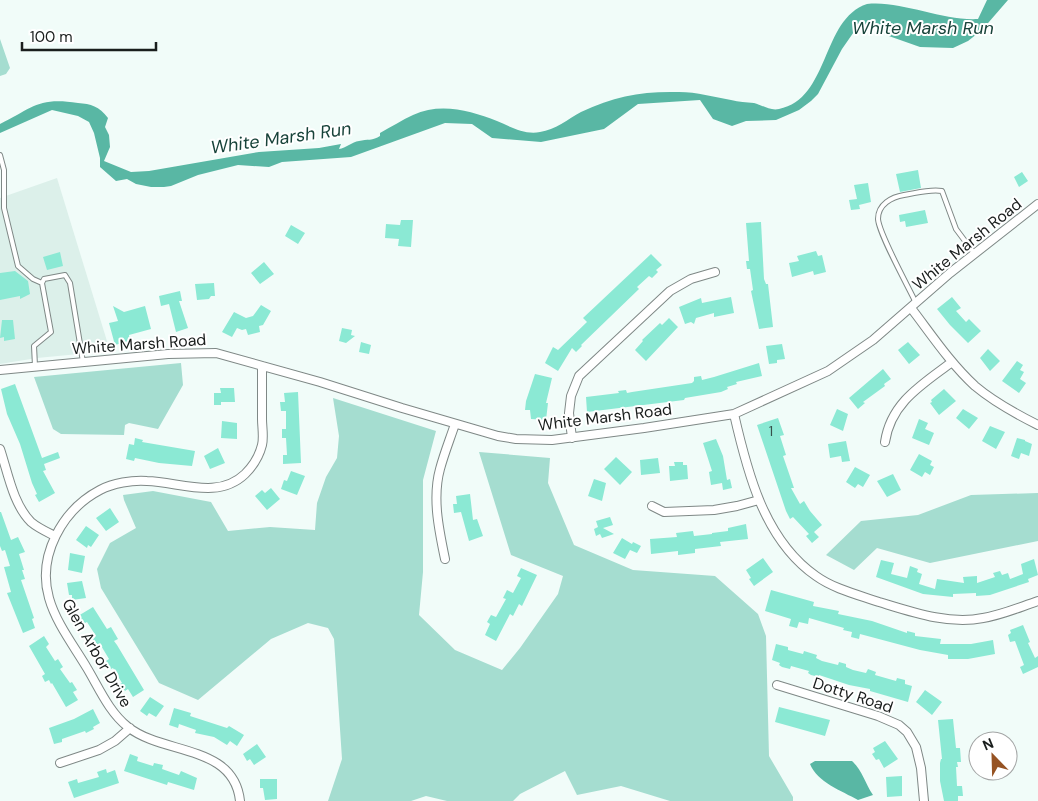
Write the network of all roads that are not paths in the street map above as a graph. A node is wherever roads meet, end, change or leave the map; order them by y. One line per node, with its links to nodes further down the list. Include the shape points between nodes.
1 (0, 155): 5 (lane, via 4,170 4,208 18,266)
2 (1038, 204): 3 (street, White Marsh Road)
3 (974, 253): 6 (street, White Marsh Road); 6 (lane, via 956,229 942,191 888,200 878,218)
4 (715, 272): 15 (street, via 691,279 670,291 579,376 571,396 569,413)
5 (42, 283): 7 (lane, via 44,279 65,275 68,278); 9 (lane, via 51,332 34,346)
6 (913, 305): 8 (street); 12 (street, White Marsh Road, via 873,340 828,371)
7 (83, 362): 9 (street, White Marsh Road); 10 (street, White Marsh Road, via 195,352 216,353)
8 (952, 362): 14 (street, via 983,392); 16 (street, via 905,398 887,429)
9 (35, 366): 11 (street, White Marsh Road)
10 (262, 366): 13 (street, White Marsh Road); 20 (street, Glen Arbor Drive, via 263,444 258,459 239,479 212,488 148,481 119,484 86,500 70,514)
11 (0, 370)
12 (734, 414): 15 (street, White Marsh Road); 18 (street)
13 (455, 424): 15 (street, White Marsh Road, via 516,439); 21 (street, via 439,470 436,496)
14 (1038, 425)
15 (572, 438)
16 (885, 442)
17 (0, 449): 20 (street, via 22,511 37,526)
18 (759, 500): 19 (street, via 714,510 664,512); 22 (street, via 790,552 816,577 843,590 932,617 963,620 983,618)
19 (652, 506)
20 (55, 536): 24 (street, Glen Arbor Drive, via 46,569 49,598 58,620 112,709)
21 (445, 559)
22 (1038, 602)
23 (777, 685): 27 (street, Dotty Road, via 899,725 916,747)
24 (130, 728): 25 (street, via 99,750); 26 (street, Glen Arbor Drive, via 222,766 233,778)
25 (60, 763)
26 (240, 801)
27 (924, 801)

